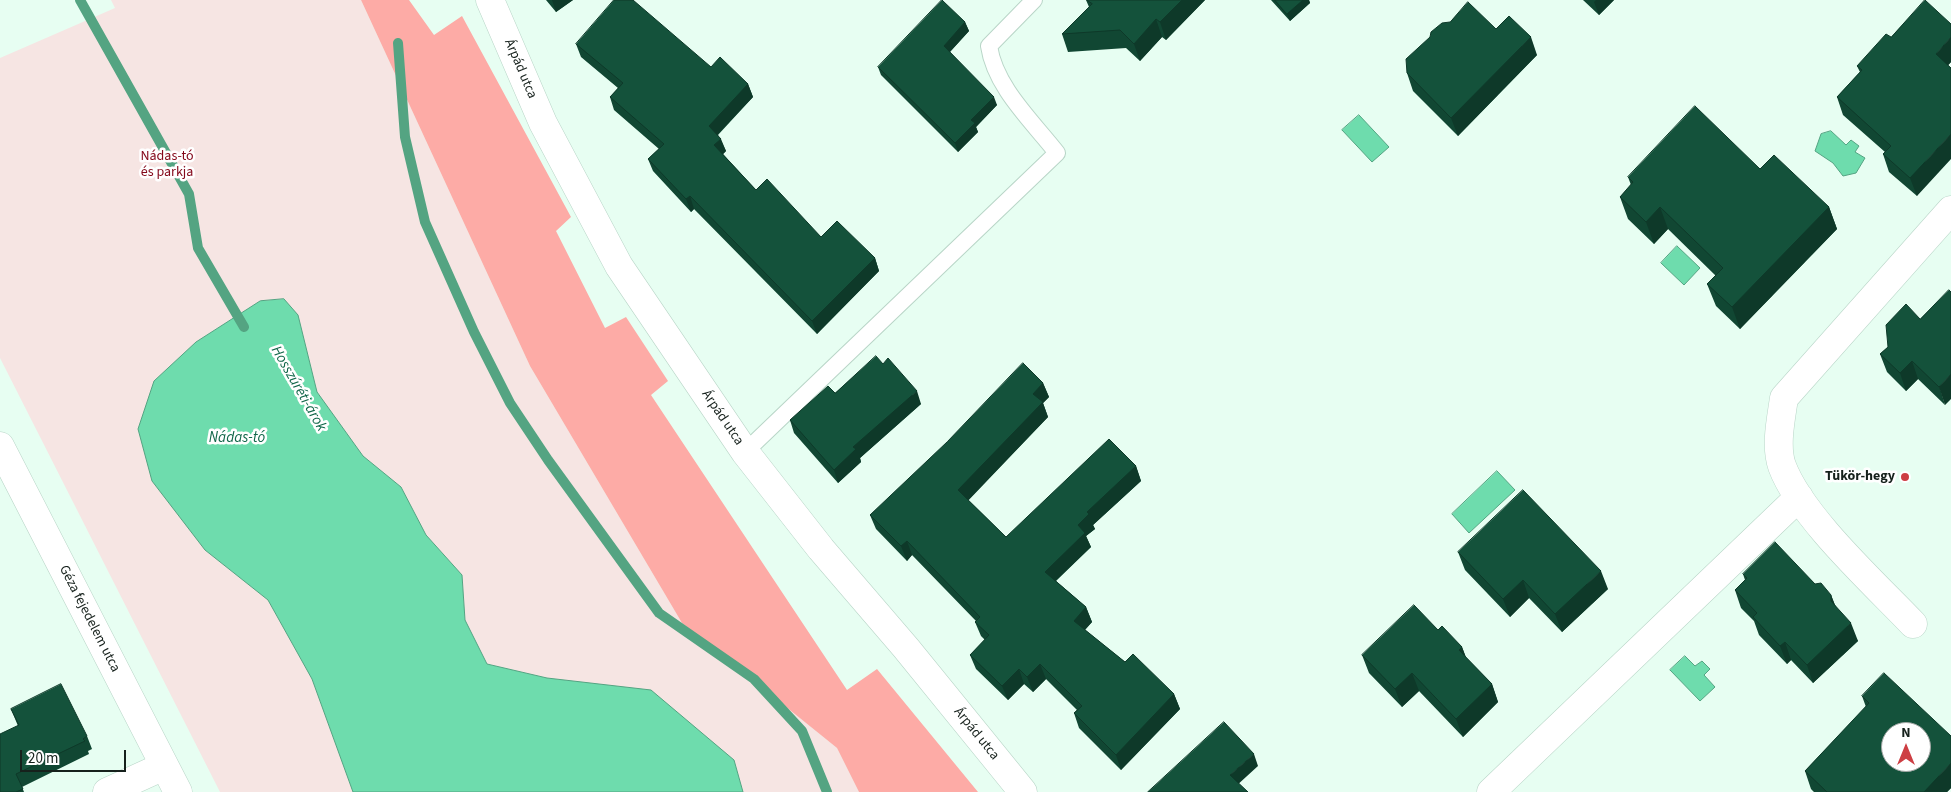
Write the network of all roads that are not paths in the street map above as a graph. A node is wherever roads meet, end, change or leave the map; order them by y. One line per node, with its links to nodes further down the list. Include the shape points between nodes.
1 (490, 0): 5 (street, Árpád utca, via 543,123 620,266)
2 (1034, 0): 5 (lane, via 988,46 999,79 1056,153)
3 (1951, 210): 6 (street, via 1784,398 1779,434 1782,466)
4 (0, 446): 8 (street, Géza fejedelem utca)
5 (745, 452): 11 (street, Árpád utca, via 821,549)
6 (1799, 497): 7 (street, via 1821,526); 12 (street)
7 (1913, 624)
8 (164, 766): 9 (street); 10 (street, Géza fejedelem utca)
9 (107, 792)
10 (178, 792)
11 (1023, 792)
12 (1491, 792)

